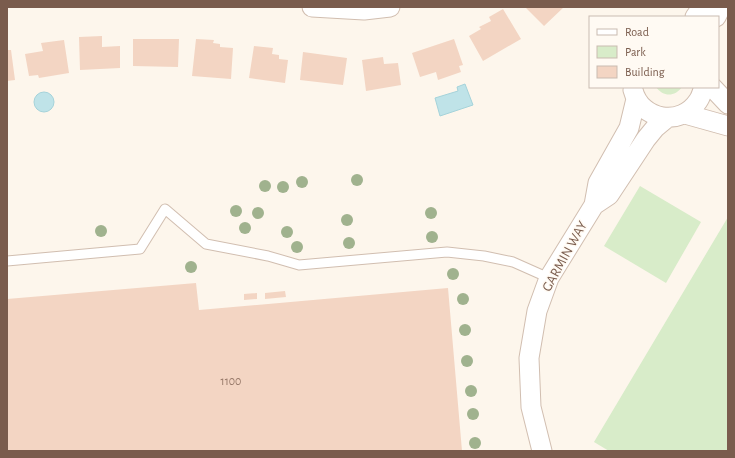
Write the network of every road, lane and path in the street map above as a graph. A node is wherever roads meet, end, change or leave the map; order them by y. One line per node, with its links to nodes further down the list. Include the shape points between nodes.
1 (312, 7): 2 (street, via 364,10)
2 (390, 7)
3 (702, 7): 5 (street)
4 (721, 7): 6 (street)
5 (696, 16)
6 (716, 16)
7 (704, 88): 11 (street, via 699,101)
8 (713, 88): 10 (street)
9 (634, 93): 12 (street, GARMIN WAY, via 649,112); 14 (street, GARMIN WAY, via 629,128 598,183)
10 (728, 104)
11 (685, 114): 12 (street, GARMIN WAY); 13 (street)
12 (667, 118): 14 (street, GARMIN WAY, via 646,138 609,195)
13 (728, 126)
14 (594, 205): 16 (street, GARMIN WAY)
15 (7, 261): 16 (lane, via 140,249 165,209 206,244 299,265 447,252 513,262)
16 (549, 278): 17 (street, GARMIN WAY, via 537,311 529,358 531,407)
17 (542, 451)

